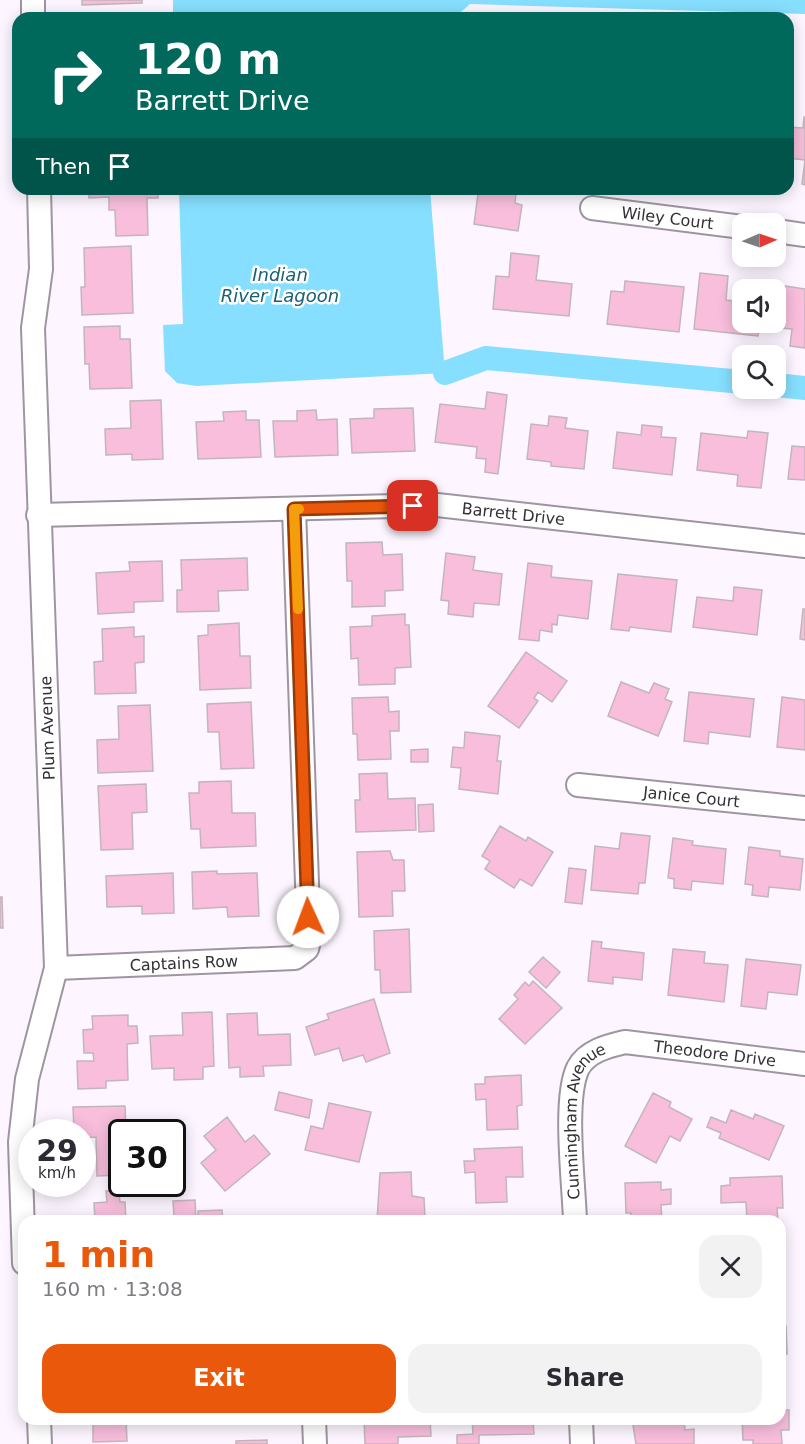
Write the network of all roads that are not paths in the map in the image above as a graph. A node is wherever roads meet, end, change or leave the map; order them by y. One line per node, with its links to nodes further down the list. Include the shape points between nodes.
1 (39, 195): 7 (street, Plum Avenue, via 41,269 33,328)
2 (592, 208): 3 (street, Wiley Court)
3 (732, 226)
4 (786, 232): 5 (street)
5 (805, 235)
6 (294, 509): 7 (street, Barrett Drive); 8 (street, Barrett Drive, via 437,505); 11 (street, Captains Row, via 307,949 296,958)
7 (38, 515): 11 (street, Plum Avenue)
8 (805, 546)
9 (578, 785): 10 (street, Janice Court)
10 (805, 808)
11 (56, 968): 14 (street, Plum Avenue)
12 (625, 1042): 13 (street, Theodore Drive); 16 (street, Cunningham Avenue, via 600,1047 579,1067 571,1097)
13 (805, 1064)
14 (10, 1142): 15 (street, Plum Avenue)
15 (18, 1215)
16 (575, 1215)
17 (39, 1425): 20 (street)
18 (314, 1425): 21 (street)
19 (581, 1425): 22 (street)
20 (40, 1444)
21 (315, 1444)
22 (582, 1444)

